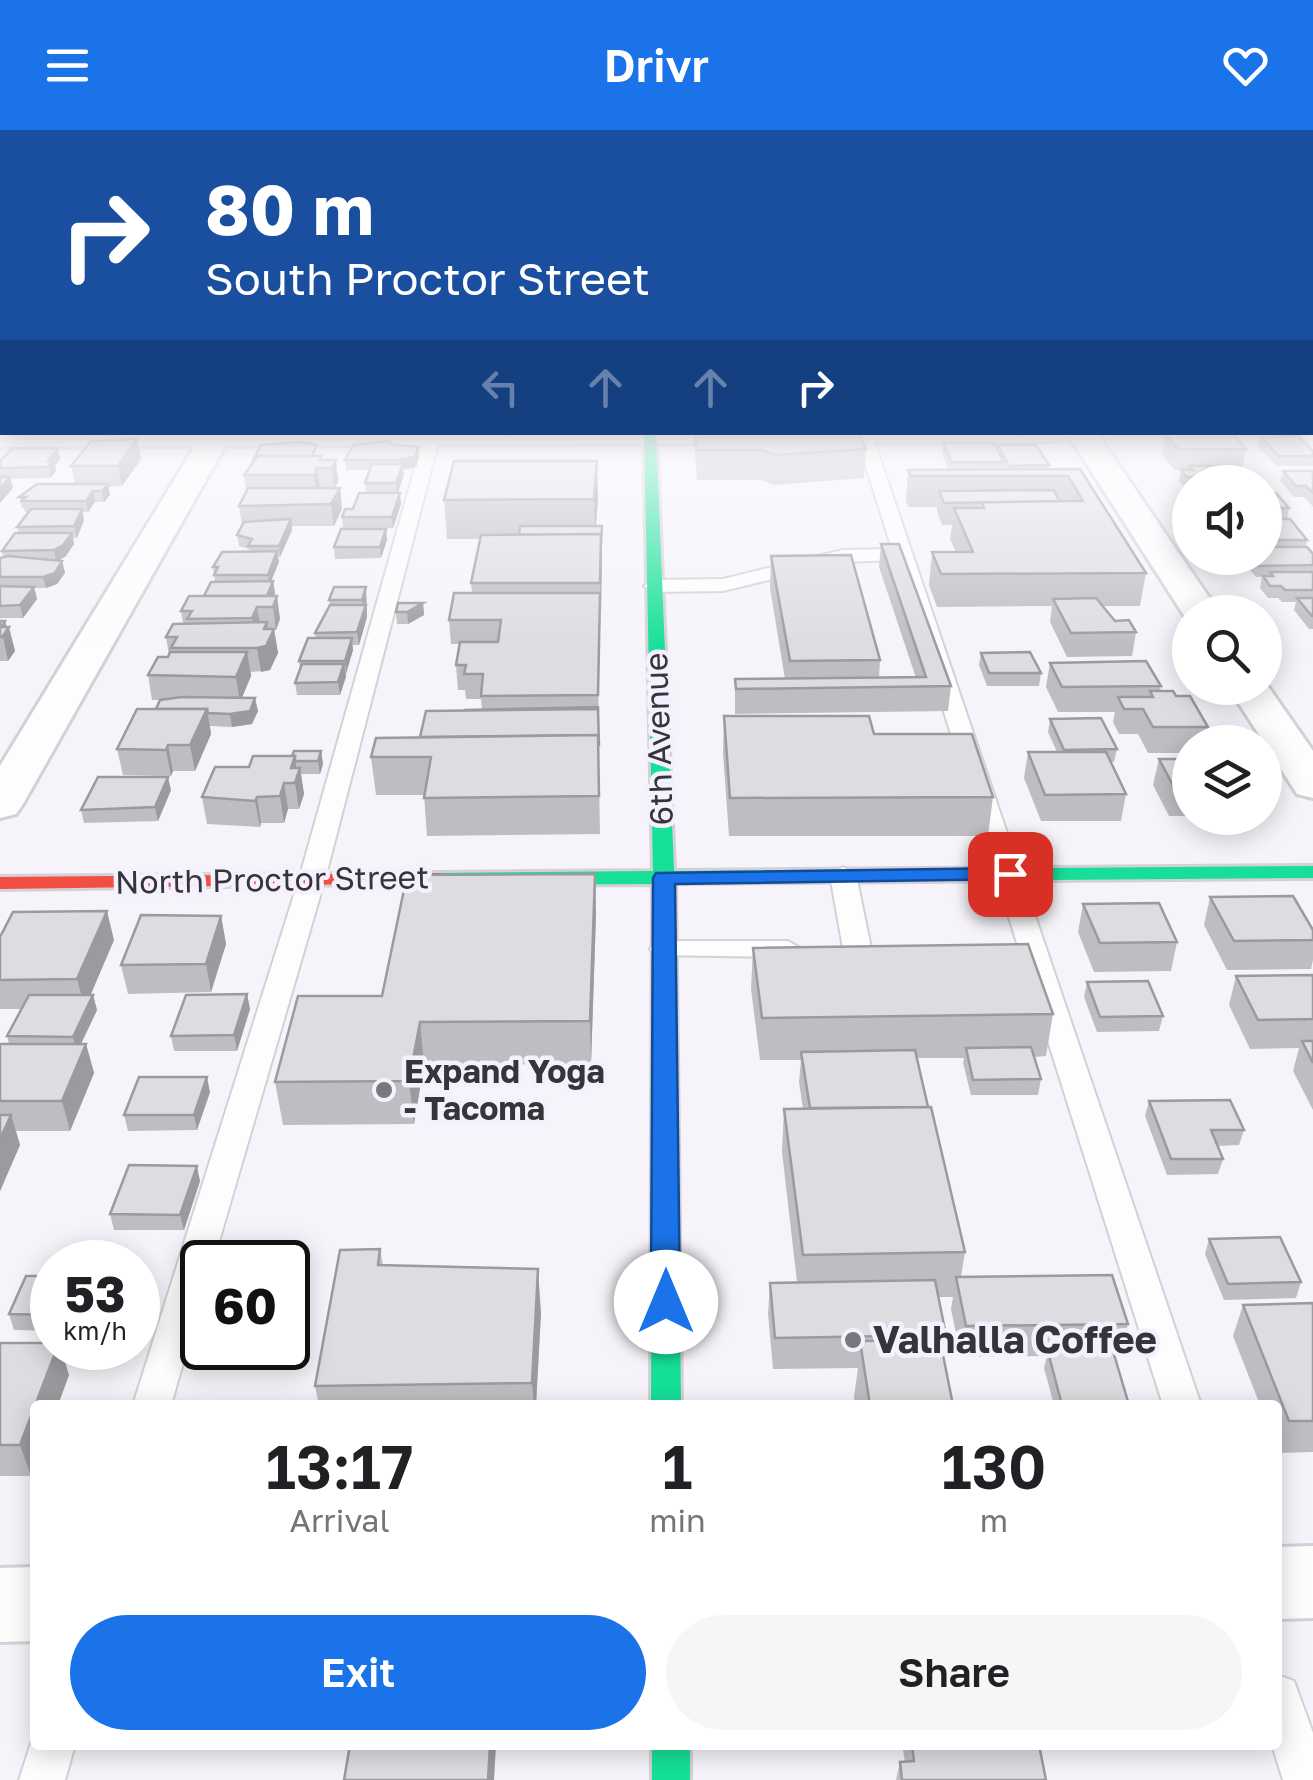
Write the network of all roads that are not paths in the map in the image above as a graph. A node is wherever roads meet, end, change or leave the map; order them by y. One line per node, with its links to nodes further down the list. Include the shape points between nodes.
1 (181, 494): 11 (street)
2 (416, 494): 16 (lane)
3 (652, 494): 7 (main road, 6th Avenue)
4 (884, 494): 6 (lane)
5 (1122, 494): 8 (street)
6 (904, 554): 7 (lane, via 843,556 723,585); 13 (lane)
7 (654, 586): 15 (main road, 6th Avenue)
8 (1189, 595)
9 (1261, 705): 10 (street)
10 (1313, 784)
11 (0, 804)
12 (1313, 872): 13 (main road, North Proctor Street)
13 (1010, 874): 14 (main road, North Proctor Street); 18 (lane)
14 (843, 875): 15 (main road, North Proctor Street); 20 (lane, via 866,948)
15 (664, 878): 16 (main road, North Proctor Street); 20 (main road, 6th Avenue)
16 (312, 879): 17 (main road, North Proctor Street); 21 (lane)
17 (0, 883)
18 (1034, 947): 19 (lane); 23 (lane)
19 (995, 948)
20 (664, 949): 22 (main road, 6th Avenue)
21 (154, 1400)
22 (666, 1400)
23 (1180, 1400)
24 (1313, 1582): 25 (street)
25 (1282, 1583)
26 (30, 1604): 27 (street)
27 (0, 1605)
28 (1282, 1708): 33 (lane)
29 (51, 1750): 31 (lane)
30 (671, 1750): 32 (main road)
31 (42, 1780)
32 (671, 1780)
33 (1306, 1780)

